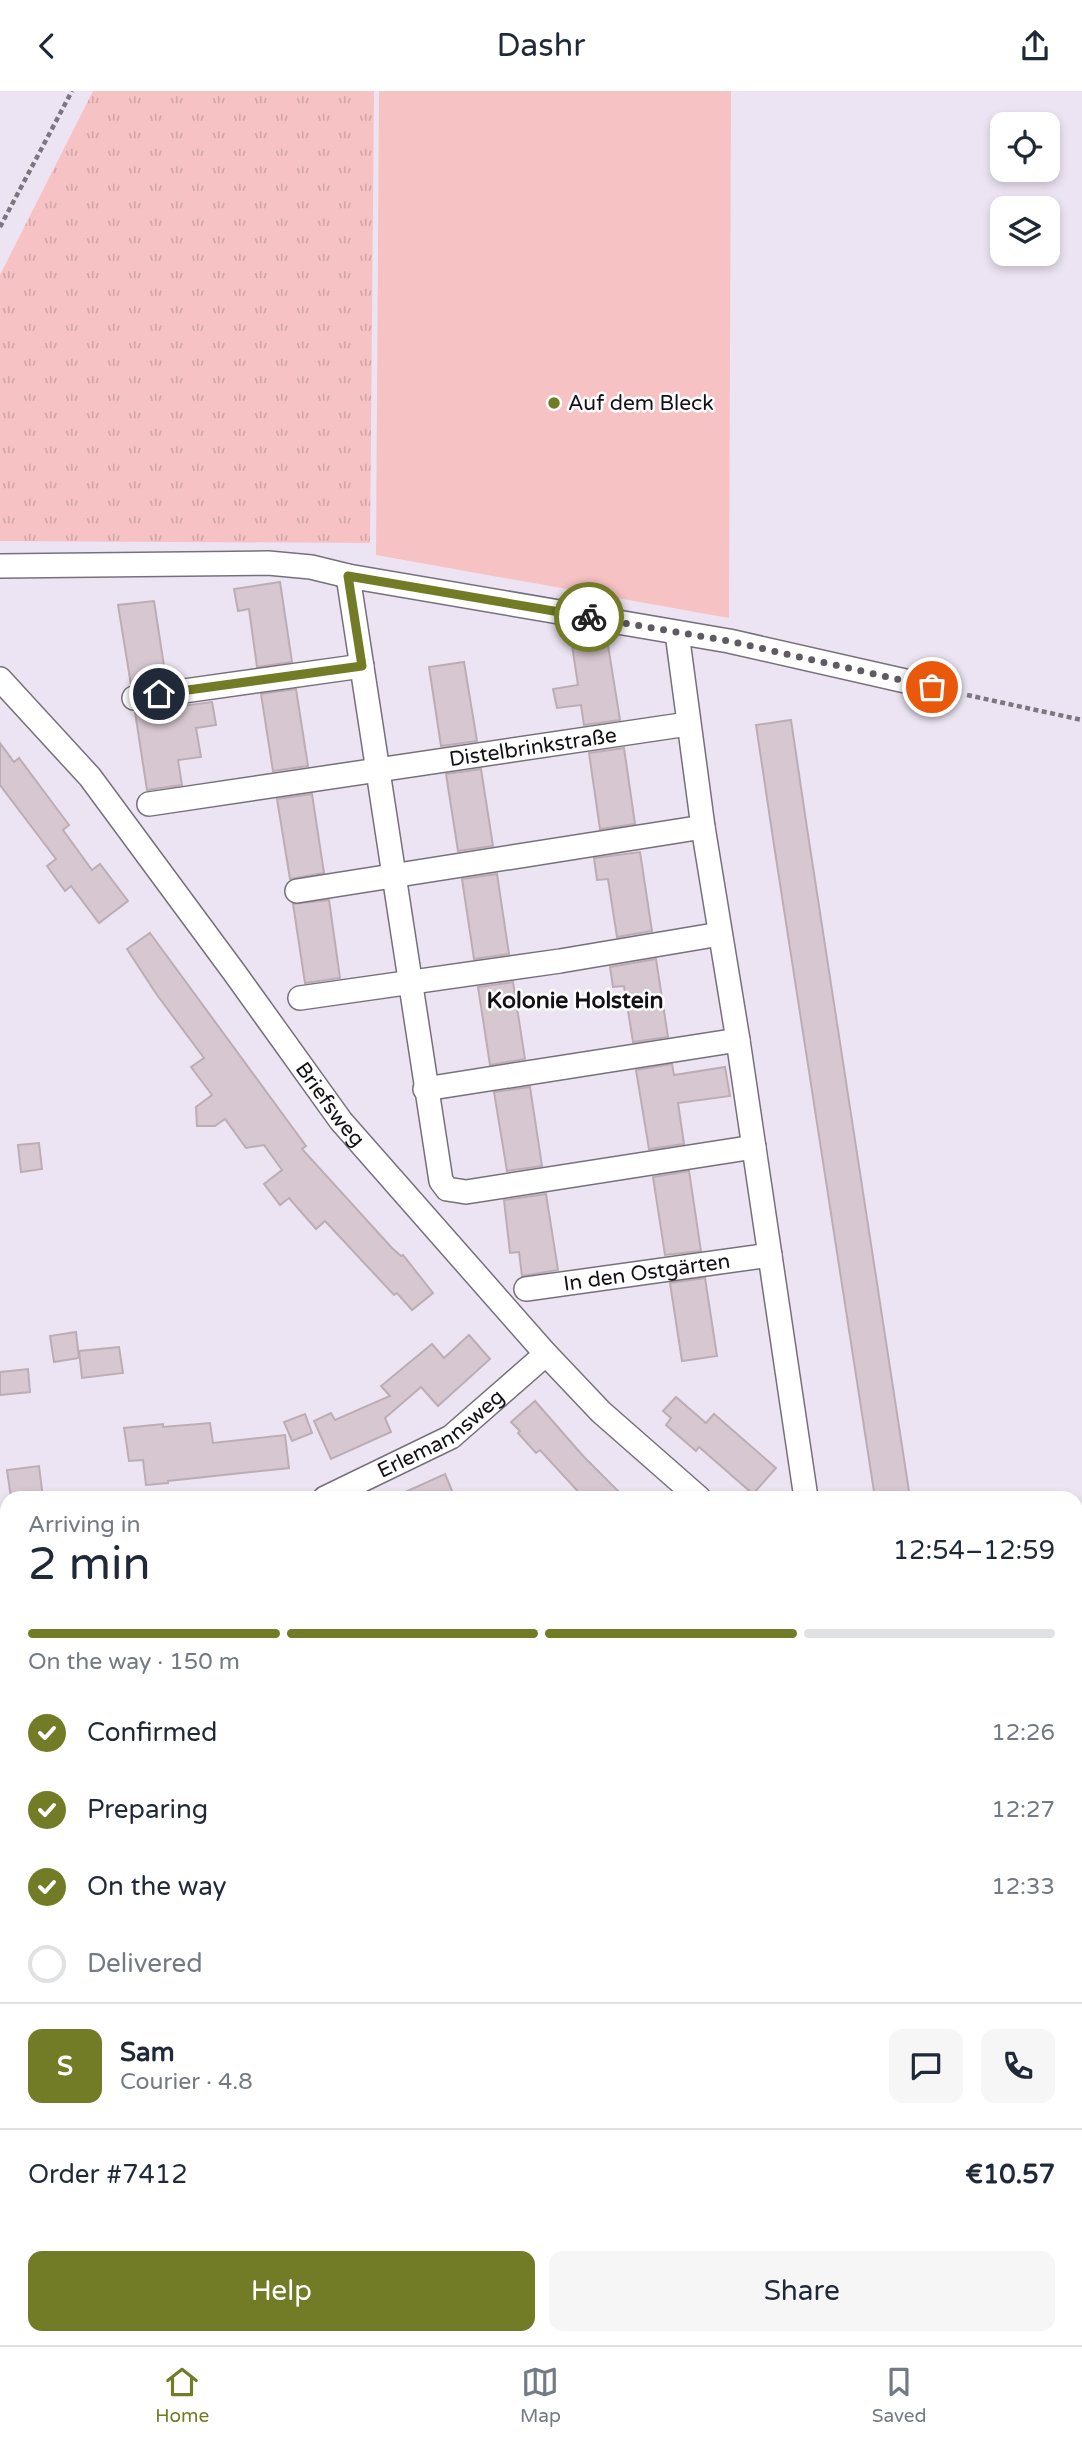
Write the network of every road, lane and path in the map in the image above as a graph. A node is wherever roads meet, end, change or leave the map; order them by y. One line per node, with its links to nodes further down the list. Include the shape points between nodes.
1 (72, 91): 2 (path)
2 (0, 227)
3 (0, 566): 4 (street, via 268,563)
4 (348, 576): 5 (street); 6 (street)
5 (677, 633): 8 (street); 11 (street)
6 (362, 666): 9 (street); 12 (street)
7 (0, 679): 25 (street, Briefsweg, via 90,777 341,1121)
8 (945, 690): 10 (path)
9 (134, 698)
10 (1082, 720)
11 (688, 724): 12 (street, Distelbrinkstraße); 14 (street)
12 (379, 770): 13 (street, Distelbrinkstraße); 15 (street)
13 (149, 804)
14 (703, 827): 15 (street); 17 (street)
15 (395, 876): 16 (street); 18 (street)
16 (296, 891)
17 (720, 934): 18 (street); 20 (street)
18 (410, 982): 19 (street); 21 (street)
19 (300, 998)
20 (738, 1039): 21 (street); 22 (street)
21 (425, 1089): 22 (street, via 438,1169 447,1189 466,1192)
22 (754, 1147): 23 (street)
23 (770, 1255): 24 (street, In den Ostgärten); 28 (street)
24 (526, 1289)
25 (546, 1354): 26 (street, Erlemannsweg, via 451,1437); 27 (street, Briefsweg, via 601,1412)
26 (339, 1491)
27 (689, 1491)
28 (805, 1491)

